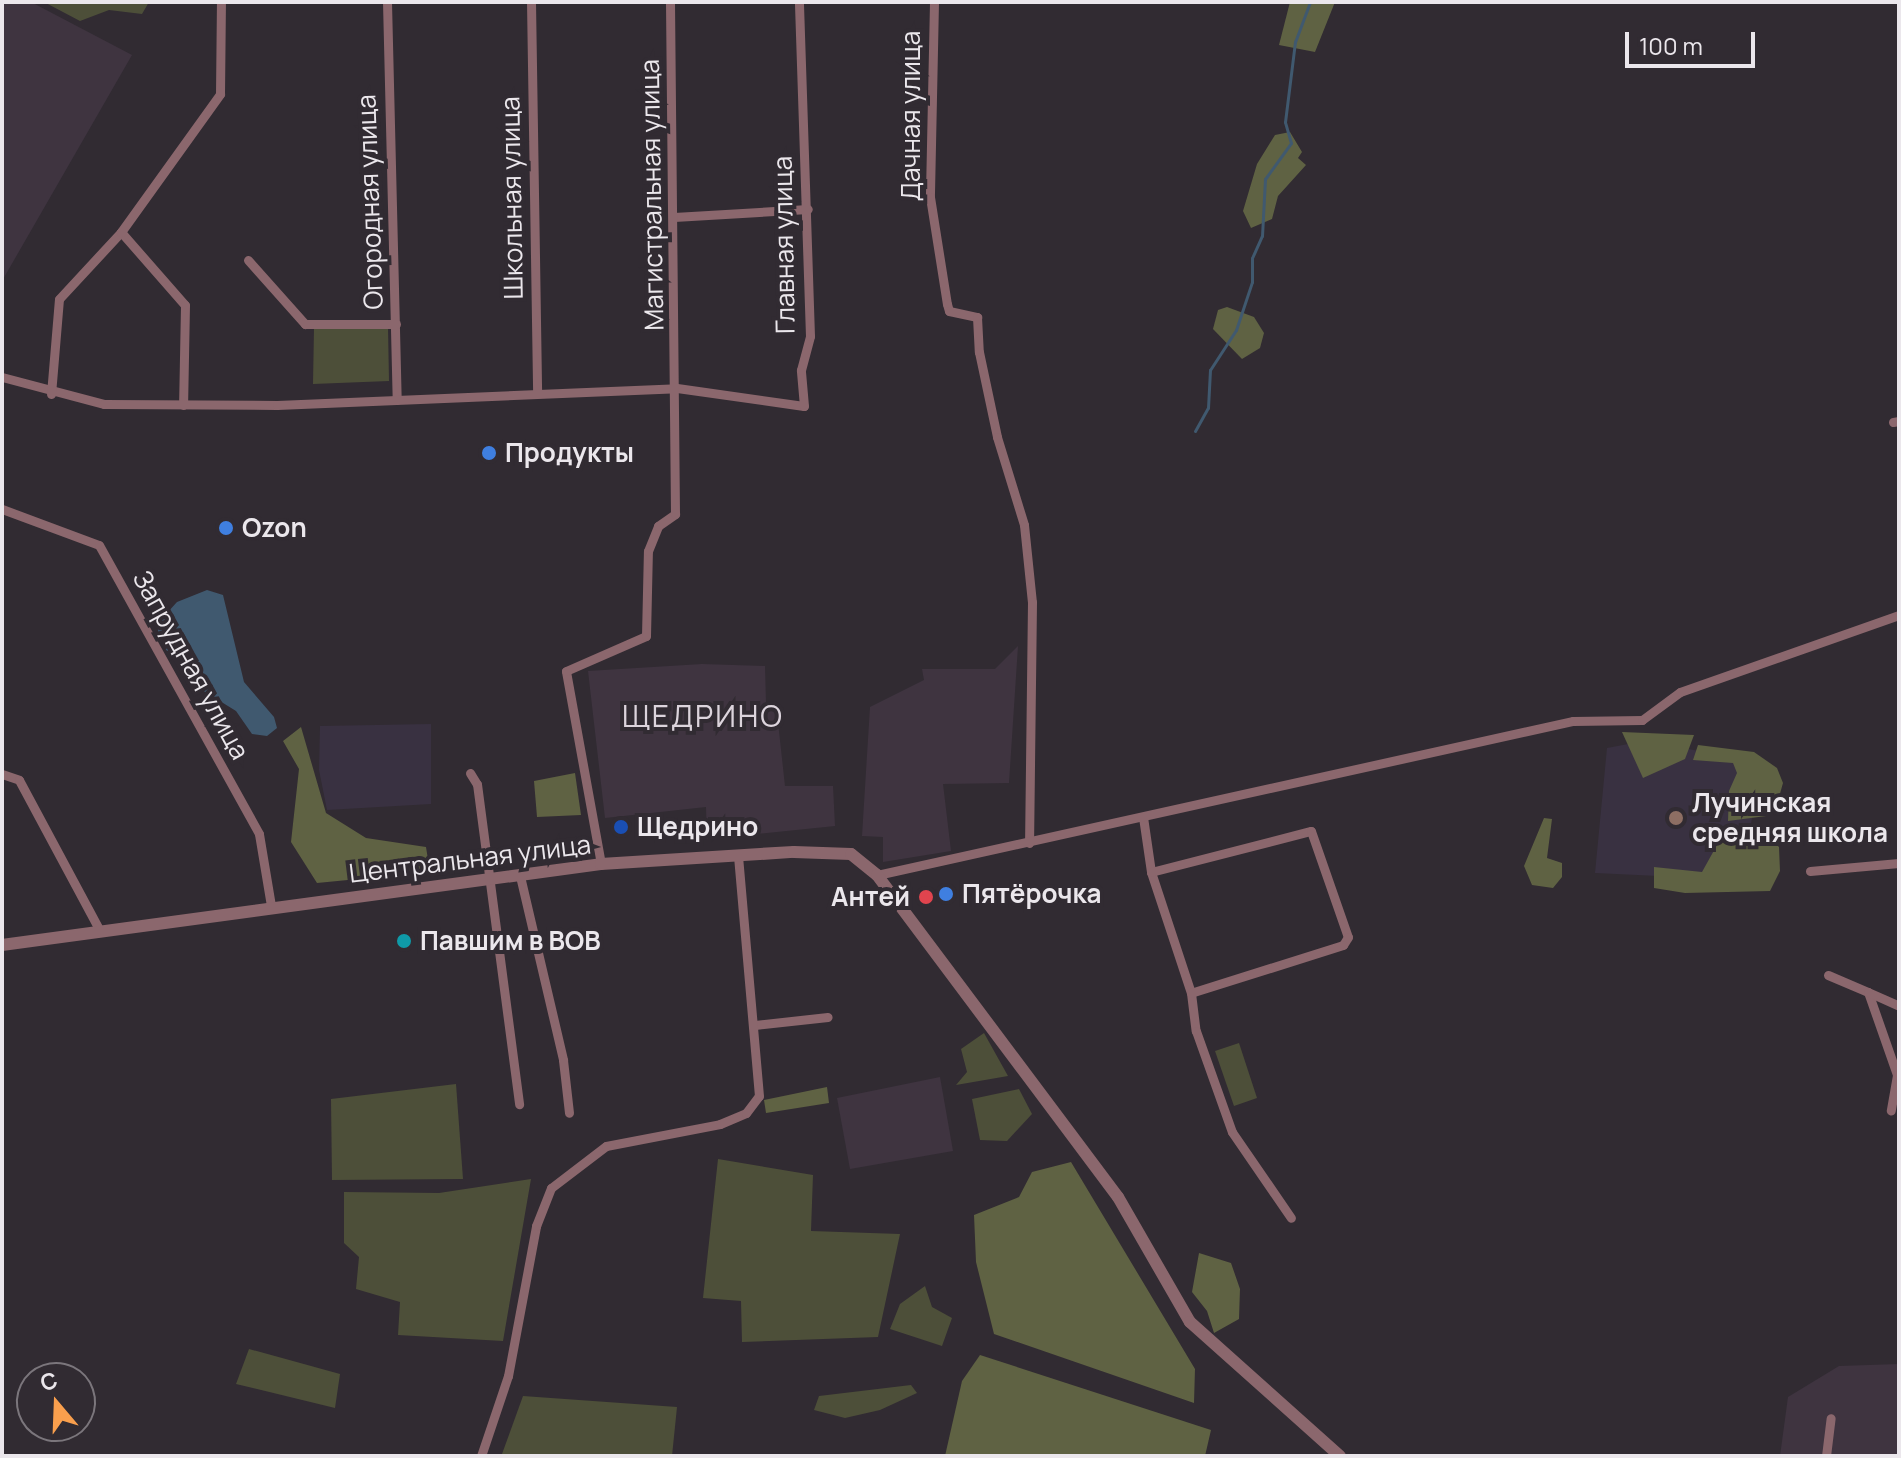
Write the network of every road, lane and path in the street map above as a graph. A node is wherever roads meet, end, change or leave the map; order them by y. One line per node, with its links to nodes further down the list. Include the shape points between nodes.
1 (221, 2): 9 (street, via 220,94)
2 (387, 2): 11 (street, Огородная улица)
3 (531, 2): 14 (street, Школьная улица)
4 (670, 2): 8 (street, Магистральная улица)
5 (799, 2): 7 (street, Главная улица)
6 (934, 2): 23 (street, Дачная улица, via 930,197 949,311 977,317 979,352 999,444 1024,525 1032,602)
7 (808, 209): 8 (street); 13 (street, Главная улица, via 810,336 801,370 804,406)
8 (674, 217): 13 (street, Магистральная улица)
9 (121, 232): 15 (street, via 59,299); 17 (street, via 185,305)
10 (248, 260): 11 (street, via 305,324)
11 (396, 324): 16 (street, Огородная улица)
12 (2, 377): 15 (street)
13 (677, 388): 14 (street); 26 (street, Магистральная улица, via 675,514 658,526 648,551 646,636 566,671)
14 (537, 392): 16 (street)
15 (51, 394): 17 (street, via 104,404)
16 (397, 400): 17 (street)
17 (183, 405)
18 (2, 509): 32 (street, Запрудная улица, via 99,545 259,834)
19 (1899, 615): 22 (street, via 1680,692 1642,720 1573,721)
20 (470, 773): 31 (street, via 477,784)
21 (2, 774): 33 (street, via 19,780)
22 (1143, 817): 23 (street); 28 (street)
23 (1029, 843): 29 (street)
24 (738, 856): 26 (street, Центральная улица); 29 (street, Центральная улица, via 851,854); 40 (street)
25 (1899, 863): 27 (street)
26 (601, 864): 30 (street, Центральная улица)
27 (1810, 871)
28 (1151, 872): 37 (street); 37 (street, via 1311,831 1348,937 1343,945)
29 (877, 875): 47 (street, Центральная улица, via 1118,1197 1190,1322)
30 (520, 876): 31 (street, Центральная улица); 43 (street, via 563,1060)
31 (487, 880): 32 (street, Центральная улица); 41 (street)
32 (271, 906): 33 (street, Центральная улица)
33 (100, 931): 34 (street, Центральная улица)
34 (2, 945)
35 (1828, 975): 36 (street)
36 (1868, 992): 38 (street); 42 (street, via 1897,1075)
37 (1191, 993): 44 (street, via 1196,1031 1232,1132)
38 (1899, 1006)
39 (828, 1017): 40 (street)
40 (755, 1025): 46 (street, via 759,1096 746,1113 720,1124 595,1151 551,1188 536,1226 508,1376)
41 (519, 1104)
42 (1891, 1110)
43 (569, 1113)
44 (1291, 1218)
45 (1831, 1418): 48 (street)
46 (481, 1456)
47 (1340, 1456)
48 (1826, 1456)

